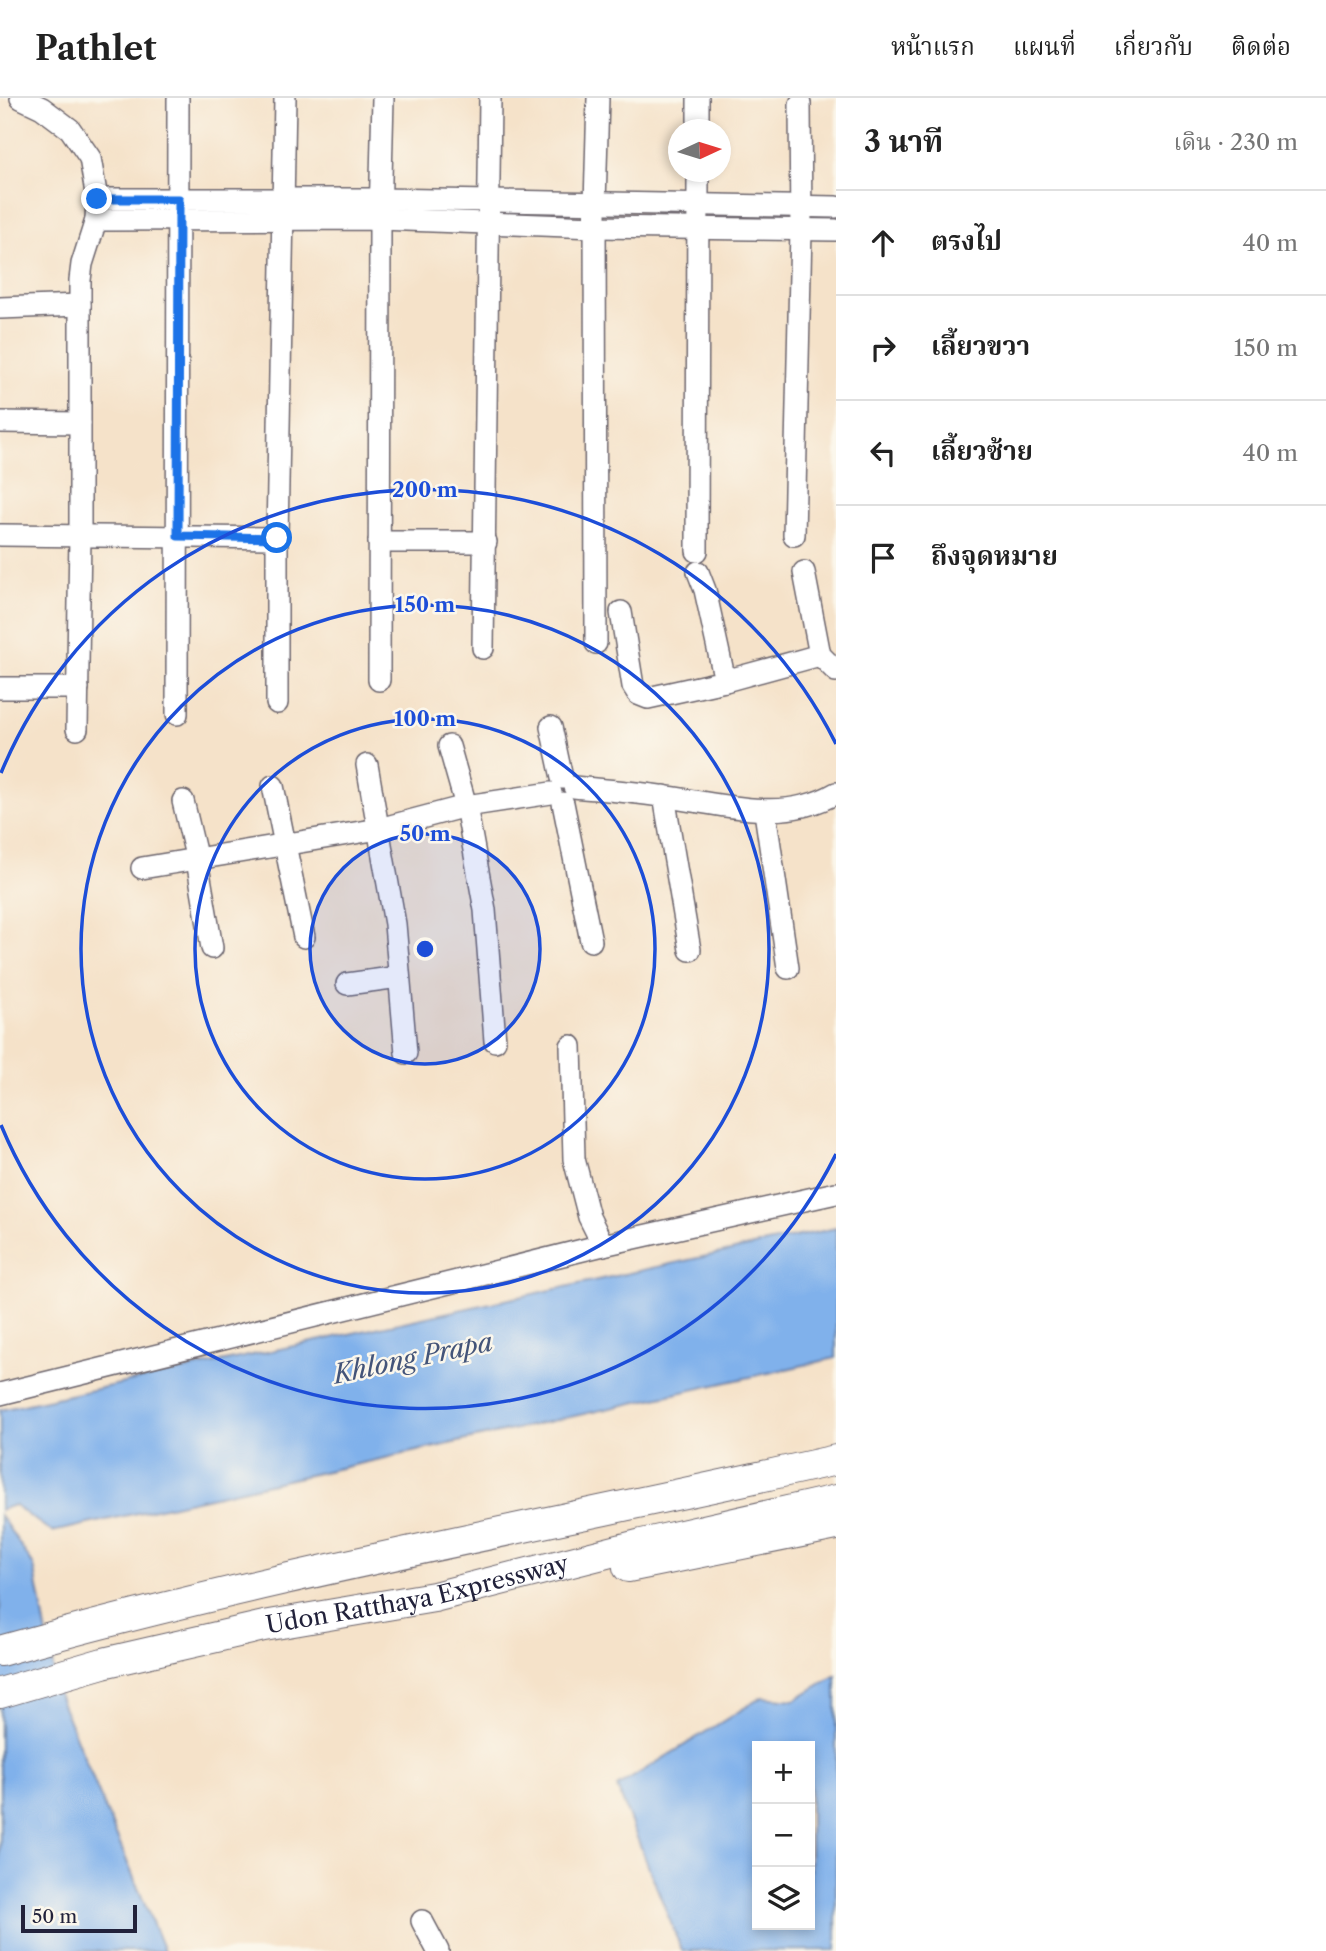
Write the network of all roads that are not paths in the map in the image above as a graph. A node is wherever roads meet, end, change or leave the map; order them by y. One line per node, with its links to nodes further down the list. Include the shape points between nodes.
1 (22, 98): 11 (street, via 70,130 90,158)
2 (178, 98): 16 (street)
3 (285, 98): 17 (street)
4 (383, 98): 18 (street)
5 (490, 98): 12 (street)
6 (598, 98): 13 (street)
7 (698, 98): 9 (street)
8 (800, 104): 14 (street)
9 (698, 119)
10 (698, 182): 19 (street)
11 (97, 199): 16 (street); 20 (street)
12 (488, 201): 13 (street); 18 (street); 21 (street)
13 (595, 204): 19 (street); 22 (street)
14 (801, 206): 15 (street); 19 (street); 23 (street)
15 (836, 207)
16 (179, 209): 17 (street); 20 (street); 32 (street)
17 (283, 209): 18 (street); 33 (street)
18 (380, 209): 21 (street); 34 (street)
19 (697, 217): 22 (street); 23 (street); 36 (street)
20 (96, 220): 25 (street, via 82,264)
21 (488, 223): 22 (street); 35 (street)
22 (595, 226): 40 (street)
23 (801, 230): 24 (street); 31 (street)
24 (836, 230)
25 (80, 305): 26 (street); 28 (street)
26 (0, 308)
27 (0, 422): 28 (street)
28 (80, 423): 30 (street)
29 (0, 535): 30 (street)
30 (80, 535): 32 (street); 47 (street)
31 (794, 535)
32 (178, 536): 33 (street); 49 (street)
33 (277, 538): 48 (street)
34 (379, 542): 35 (street); 44 (street)
35 (486, 542): 41 (street)
36 (697, 551)
37 (698, 572): 45 (street)
38 (804, 572): 42 (street)
39 (621, 612): 45 (street, via 638,694 648,698)
40 (596, 643)
41 (483, 648)
42 (820, 655): 43 (street); 45 (street)
43 (836, 671)
44 (379, 680)
45 (725, 681)
46 (0, 688): 47 (street)
47 (78, 688): 51 (street)
48 (277, 703)
49 (177, 714)
50 (551, 727): 55 (street)
51 (77, 729)
52 (449, 746): 59 (street)
53 (368, 765): 61 (street)
54 (273, 786): 62 (street)
55 (563, 790): 57 (street); 59 (street); 66 (street)
56 (836, 793): 60 (street, via 799,808)
57 (664, 796): 60 (street); 68 (street)
58 (183, 801): 63 (street)
59 (466, 806): 61 (street); 72 (street, via 485,911)
60 (765, 812): 69 (street)
61 (379, 829): 62 (street); 70 (street)
62 (285, 844): 63 (street); 65 (street)
63 (197, 860): 64 (street); 67 (street)
64 (142, 868)
65 (304, 937)
66 (591, 941)
67 (212, 948)
68 (690, 950)
69 (788, 968)
70 (399, 977): 71 (street); 74 (street)
71 (346, 984)
72 (495, 1041)
73 (571, 1046): 76 (street, via 574,1159)
74 (406, 1053)
75 (836, 1193): 76 (street)
76 (603, 1245): 77 (street)
77 (0, 1394)
78 (836, 1460): 82 (highway, Udon Ratthaya Expressway, via 265,1582)
79 (836, 1500): 81 (highway, Udon Ratthaya Expressway)
80 (836, 1525): 81 (highway, via 647,1564)
81 (434, 1597): 83 (highway, Udon Ratthaya Expressway, via 264,1626 103,1663)
82 (0, 1651)
83 (0, 1693)
84 (422, 1921): 85 (street)
85 (438, 1951)

